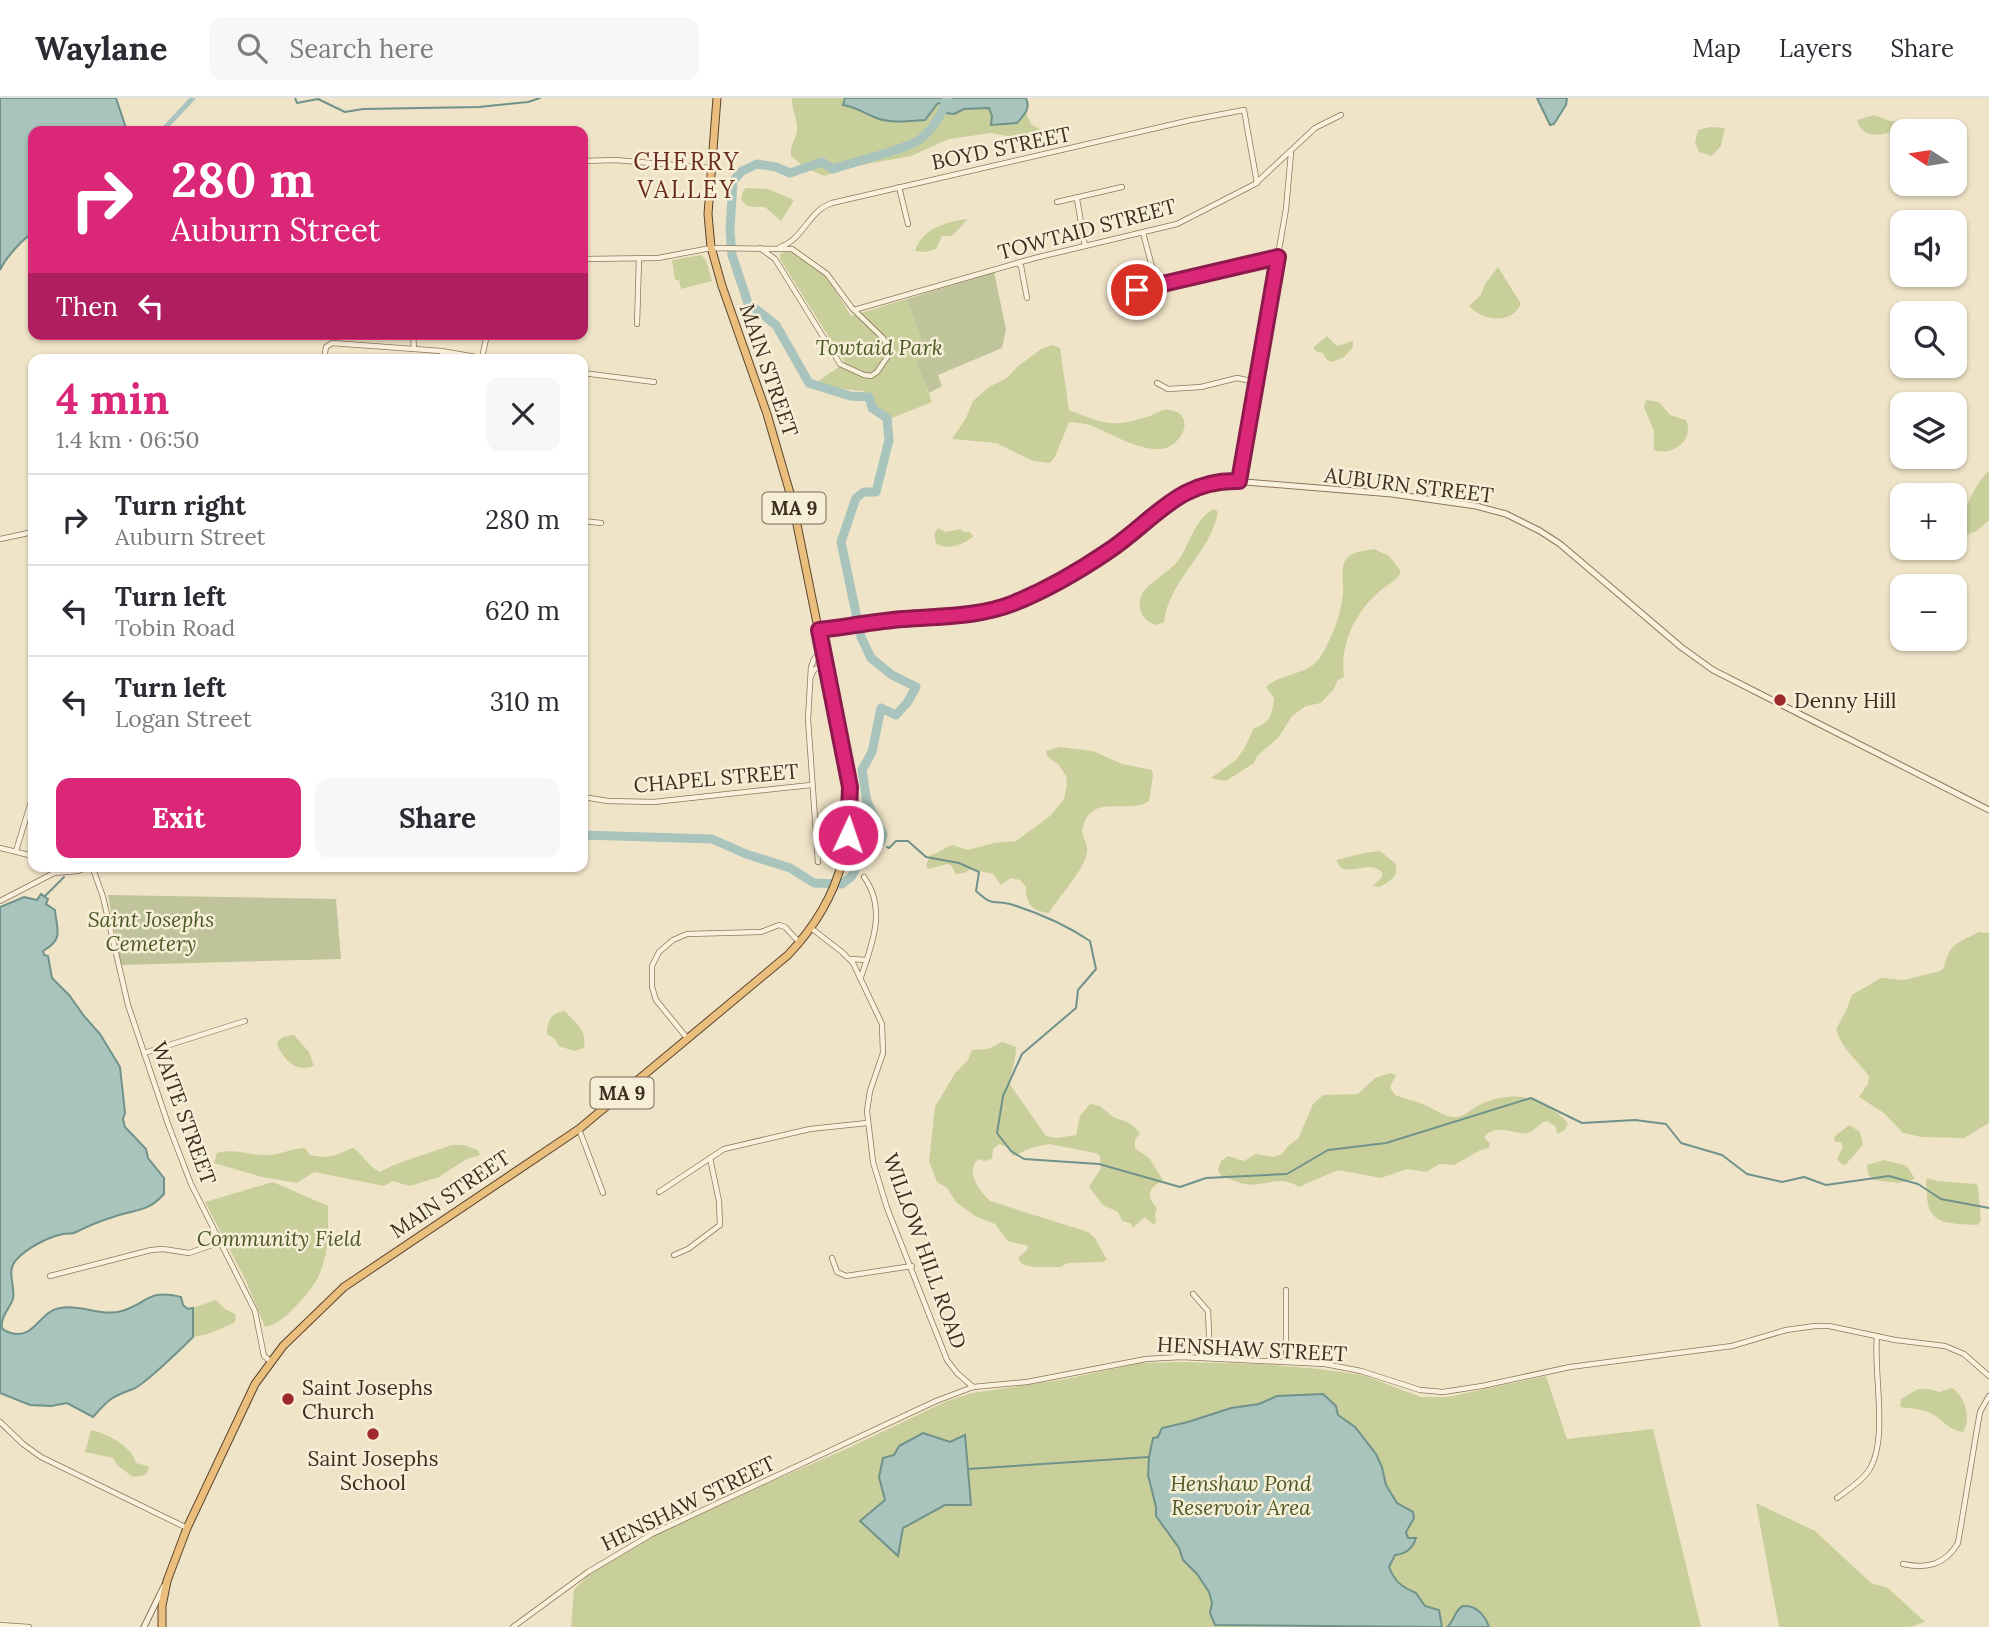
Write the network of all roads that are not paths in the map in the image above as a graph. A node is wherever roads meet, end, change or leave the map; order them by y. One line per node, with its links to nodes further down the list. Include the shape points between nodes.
1 (717, 98): 5 (highway, MAIN STREET / MA 9)
2 (1341, 115): 3 (street, TOWTAID STREET, via 1315,128)
3 (1291, 152): 6 (street, TOWTAID STREET); 17 (street)
4 (588, 162): 5 (street)
5 (712, 168): 15 (highway, MAIN STREET / MA 9)
6 (1257, 183): 7 (street, BOYD STREET, via 1244,110); 12 (street, TOWTAID STREET, via 1185,220)
7 (900, 187): 11 (street); 14 (street, BOYD STREET, via 824,206 794,239)
8 (1122, 187): 9 (street)
9 (1077, 199): 10 (street); 13 (street)
10 (1057, 202)
11 (908, 224)
12 (1143, 233): 13 (street, TOWTAID STREET); 21 (street)
13 (1085, 246): 20 (street, TOWTAID STREET)
14 (780, 247): 16 (street); 24 (street, via 796,251 824,270)
15 (711, 248): 16 (street); 19 (street); 41 (highway, MAIN STREET / MA 9, via 793,500)
16 (760, 248): 24 (street, via 775,259 837,360 871,376 885,362 888,347)
17 (1278, 257): 21 (street); 34 (street)
18 (588, 259): 19 (street)
19 (639, 259): 25 (street)
20 (1017, 263): 23 (street); 24 (street, TOWTAID STREET)
21 (1157, 285): 22 (street)
22 (1137, 290)
23 (1027, 298)
24 (854, 310)
25 (638, 324)
26 (413, 340): 27 (street)
27 (414, 349): 28 (street); 29 (street, via 332,343)
28 (441, 351): 30 (street); 31 (street)
29 (325, 354)
30 (444, 354)
31 (459, 354)
32 (588, 374): 33 (street)
33 (654, 382)
34 (1256, 382): 35 (street, via 1237,379 1168,389); 36 (street)
35 (1157, 383)
36 (1239, 481): 41 (street, AUBURN STREET, via 1199,485 1106,553 1012,604 955,616); 47 (street, AUBURN STREET, via 1392,494 1498,512 1523,521 1560,544 1713,670)
37 (588, 522): 38 (street)
38 (601, 523)
39 (28, 533): 40 (street)
40 (0, 539)
41 (819, 630): 42 (highway, MAIN STREET / MA 9)
42 (823, 651): 43 (highway, MAIN STREET / MA 9); 44 (street, via 814,659)
43 (826, 663): 44 (street); 50 (highway, MAIN STREET / MA 9, via 850,787)
44 (811, 677): 45 (street)
45 (811, 785): 46 (street, CHAPEL STREET, via 654,802); 49 (street)
46 (588, 798)
47 (1989, 810)
48 (28, 811): 52 (street)
49 (817, 838): 50 (street); 54 (street)
50 (847, 847): 60 (highway, MAIN STREET / MA 9)
51 (0, 848): 52 (street)
52 (16, 851): 53 (street)
53 (28, 855)
54 (818, 862)
55 (66, 872): 57 (street)
56 (94, 872): 67 (street, WAITE STREET, via 125,998)
57 (54, 873): 59 (street)
58 (864, 877): 63 (street, via 873,890 876,911)
59 (0, 901)
60 (811, 928): 61 (highway, MAIN STREET / MA 9); 62 (street, WILLOW HILL ROAD)
61 (800, 943): 66 (highway, MAIN STREET / MA 9); 66 (street, via 779,925 761,932 687,934 664,946 652,966 652,987 656,1000)
62 (849, 959): 63 (street); 64 (street, WILLOW HILL ROAD)
63 (867, 960): 64 (street)
64 (861, 978): 68 (street, WILLOW HILL ROAD, via 884,1038)
65 (245, 1021): 67 (street)
66 (687, 1038): 69 (highway, MAIN STREET / MA 9)
67 (144, 1054): 73 (street, WAITE STREET, via 178,1153)
68 (867, 1124): 70 (street, via 789,1134 724,1149); 76 (street, WILLOW HILL ROAD, via 877,1178)
69 (579, 1129): 72 (street); 82 (highway, MAIN STREET / MA 9, via 344,1287)
70 (709, 1158): 71 (street); 74 (street, via 720,1225)
71 (659, 1192)
72 (603, 1193)
73 (221, 1242): 77 (street, via 186,1253 151,1250); 82 (street, WAITE STREET, via 255,1311 264,1356)
74 (674, 1255)
75 (832, 1258): 76 (street, via 837,1272 846,1276)
76 (912, 1266): 85 (street, WILLOW HILL ROAD, via 947,1360)
77 (50, 1276)
78 (1286, 1290): 83 (street)
79 (1193, 1294): 81 (street, via 1208,1311)
80 (1877, 1336): 83 (street, HENSHAW STREET, via 1815,1326 1732,1346 1570,1367 1443,1392 1415,1389 1344,1367); 84 (street, HENSHAW STREET, via 1952,1348); 88 (street, via 1876,1451 1866,1474)
81 (1210, 1358): 83 (street, HENSHAW STREET); 85 (street, HENSHAW STREET, via 1146,1359 1027,1382)
82 (270, 1361): 89 (highway, MAIN STREET / MA 9, via 239,1415)
83 (1286, 1362)
84 (1989, 1376)
85 (973, 1387): 96 (street, HENSHAW STREET, via 652,1534 588,1572)
86 (1989, 1396): 90 (street, via 1980,1412 1958,1543 1941,1562 1923,1567)
87 (0, 1422): 89 (street, via 41,1457)
88 (1838, 1498)
89 (187, 1528): 91 (highway, MAIN STREET / MA 9)
90 (1903, 1564)
91 (167, 1581): 94 (street, MAIN STREET); 95 (highway, MA 9)
92 (0, 1625): 93 (street)
93 (29, 1627)
94 (144, 1627)
95 (162, 1627)
96 (513, 1627)

